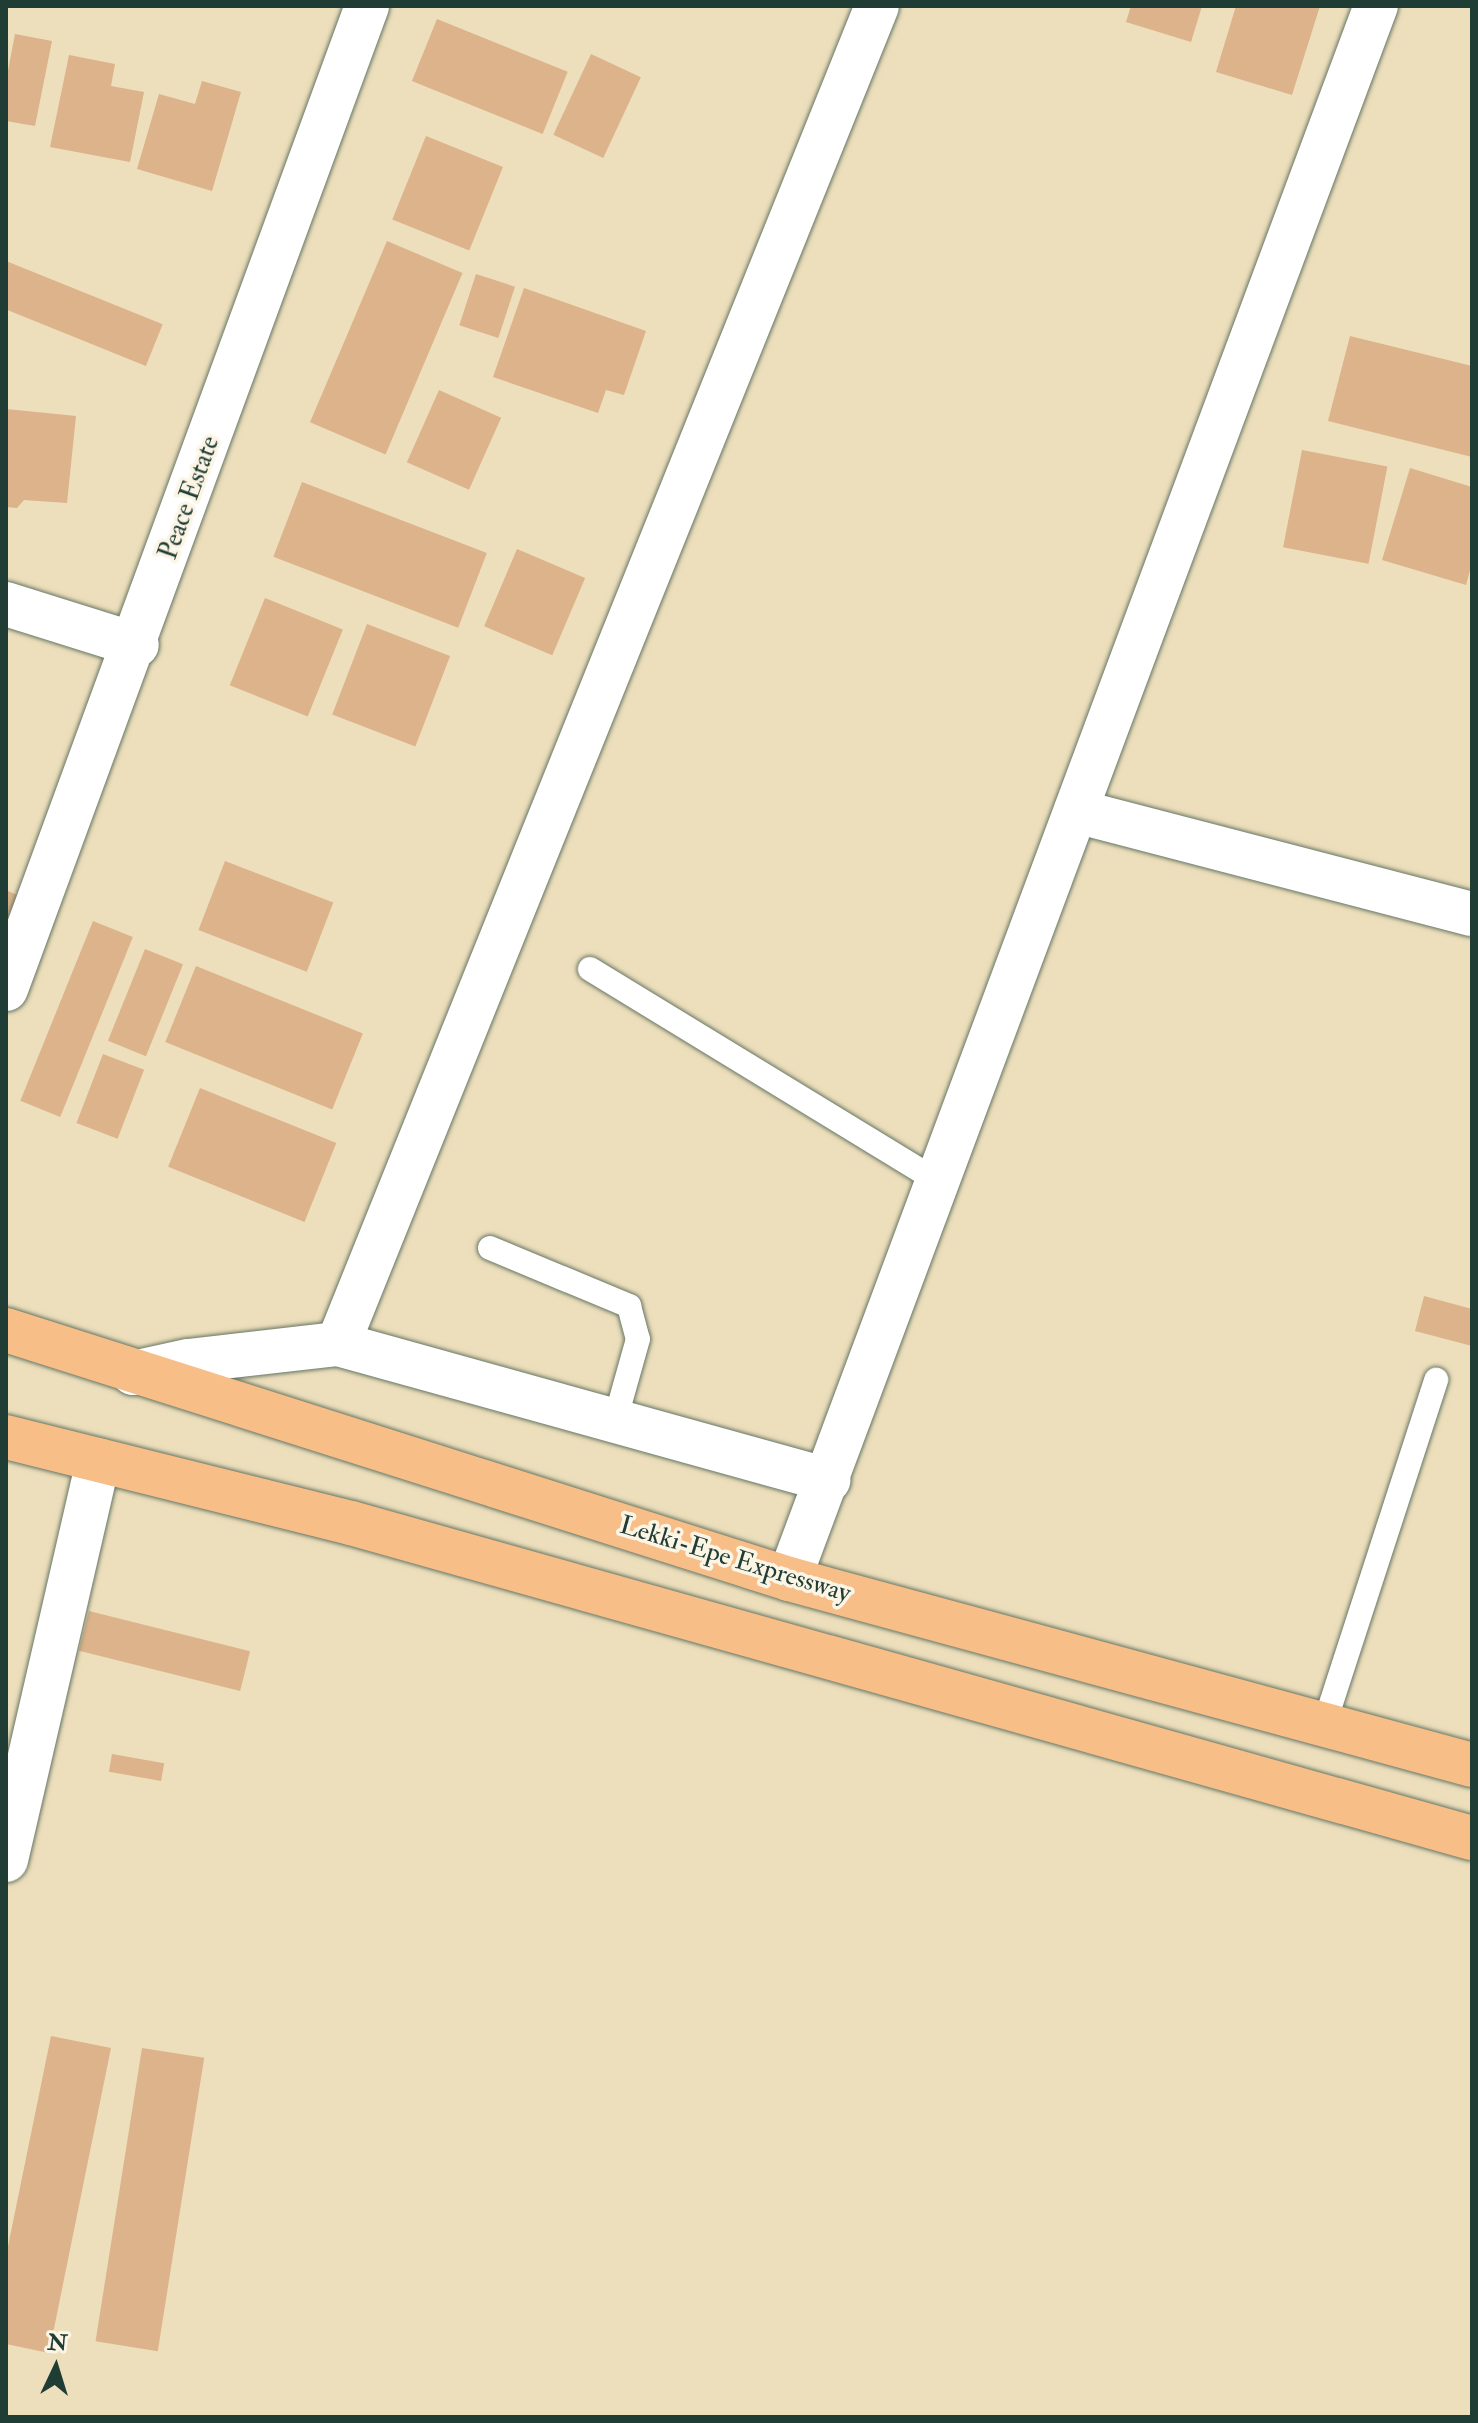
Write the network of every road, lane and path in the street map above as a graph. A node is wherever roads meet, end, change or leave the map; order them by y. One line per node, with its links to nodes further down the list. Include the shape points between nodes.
1 (367, 6): 5 (street, Peace Estate)
2 (877, 6): 13 (street)
3 (1376, 6): 6 (street)
4 (6, 604): 5 (street)
5 (137, 645): 9 (street, Peace Estate)
6 (1076, 811): 7 (street); 10 (street)
7 (1472, 914)
8 (590, 969): 10 (lane)
9 (6, 989)
10 (939, 1182): 19 (street)
11 (490, 1248): 16 (lane, via 629,1306 638,1339)
12 (6, 1330): 14 (highway, Lekki-Epe Expressway)
13 (338, 1344): 14 (street, via 188,1361); 16 (street)
14 (133, 1373): 20 (highway, Lekki-Epe Expressway)
15 (1436, 1380): 21 (lane)
16 (615, 1421): 19 (street)
17 (6, 1437): 18 (highway)
18 (98, 1460): 23 (highway, via 351,1523); 24 (street)
19 (828, 1480): 20 (street)
20 (789, 1579): 21 (highway, Lekki-Epe Expressway)
21 (1325, 1722): 22 (highway, Lekki-Epe Expressway)
22 (1472, 1765)
23 (1472, 1838)
24 (6, 1860)

